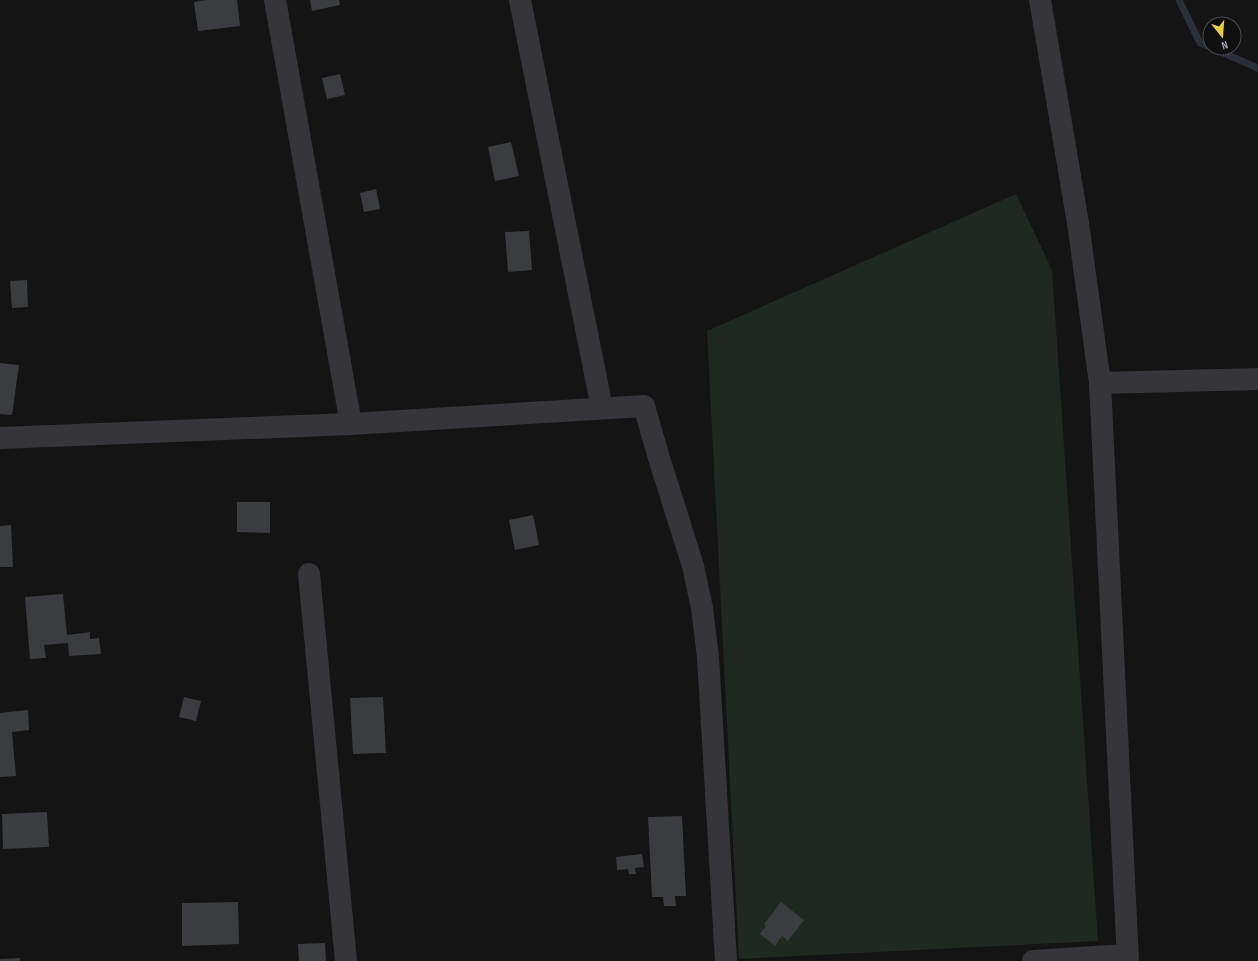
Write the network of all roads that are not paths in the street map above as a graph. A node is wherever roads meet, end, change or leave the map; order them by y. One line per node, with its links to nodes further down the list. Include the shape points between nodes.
1 (275, 0): 7 (street)
2 (520, 0): 6 (street)
3 (1040, 0): 5 (street, via 1078,223)
4 (1258, 379): 5 (street)
5 (1100, 383): 10 (street)
6 (602, 408): 7 (street); 12 (street, via 644,406 693,566 702,608 708,657)
7 (350, 424): 8 (street)
8 (0, 438)
9 (309, 574): 11 (street)
10 (1128, 958): 13 (street)
11 (346, 961)
12 (726, 961)
13 (1033, 961)

